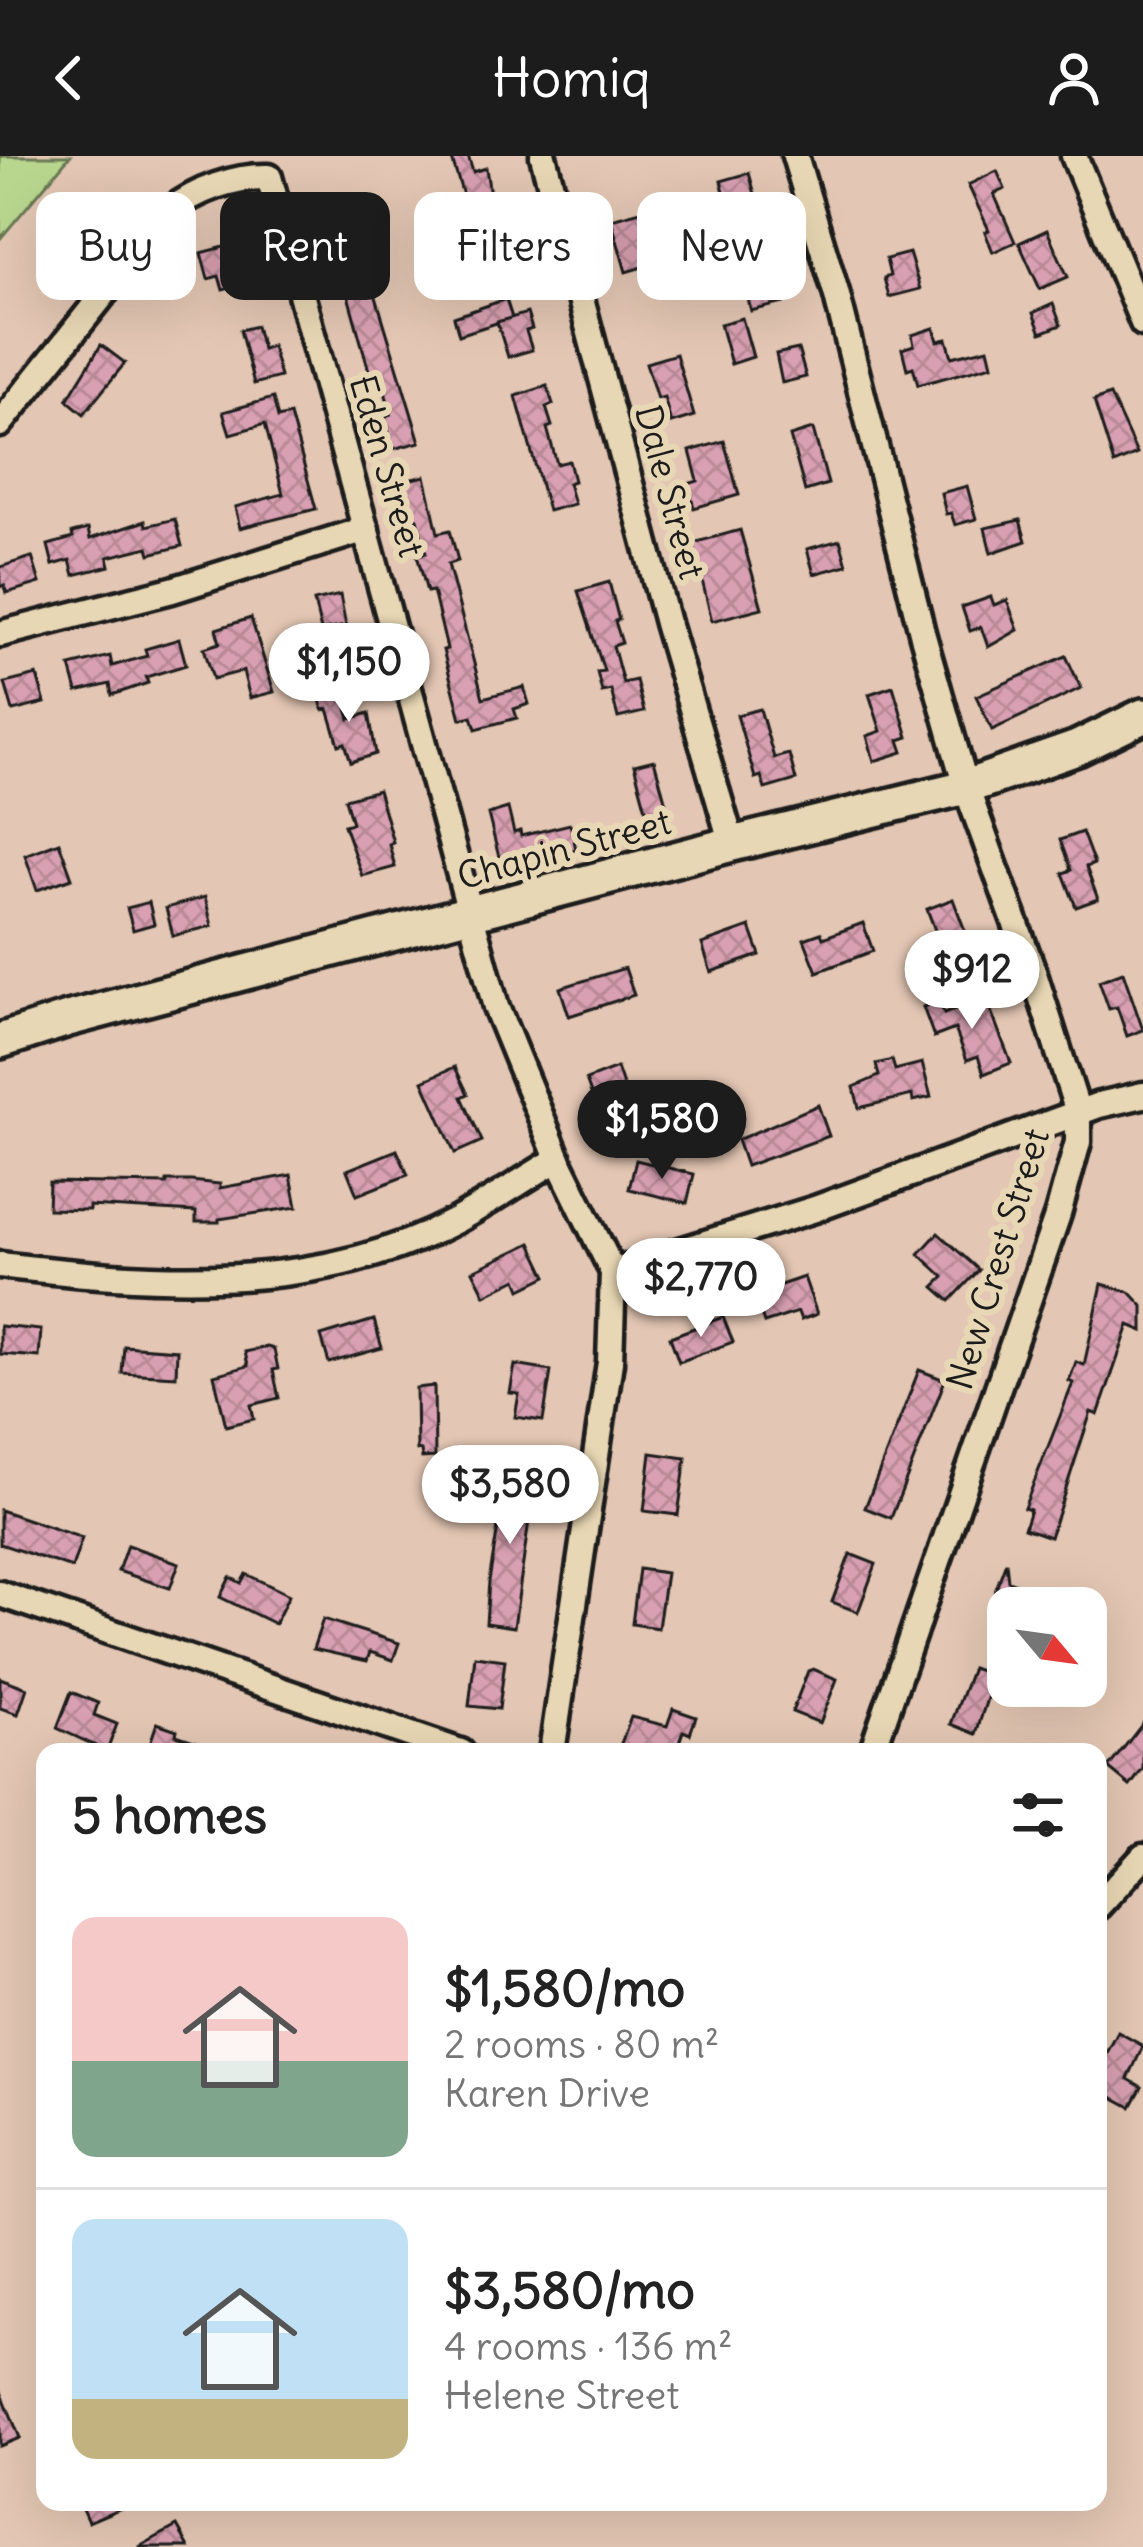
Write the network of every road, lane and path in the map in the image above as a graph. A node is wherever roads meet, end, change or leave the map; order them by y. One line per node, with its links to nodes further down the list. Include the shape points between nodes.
1 (543, 156): 10 (street, Dale Street)
2 (795, 156): 9 (street, New Crest Street)
3 (1074, 156): 4 (street)
4 (1143, 322)
5 (0, 424): 6 (street, Eden Street, via 170,211 193,192 269,177)
6 (366, 529): 7 (street); 11 (street, Eden Street)
7 (0, 634)
8 (1143, 716): 9 (main road, Chapin Street)
9 (967, 788): 10 (main road, Chapin Street); 14 (street, New Crest Street)
10 (732, 844): 11 (main road, Chapin Street)
11 (472, 914): 12 (main road, Chapin Street); 15 (street, Eden Street, via 496,1007)
12 (0, 1041)
13 (1143, 1095): 14 (street)
14 (1078, 1112): 17 (street, via 815,1209); 21 (street, New Crest Street, via 1072,1169 1052,1233)
15 (558, 1159): 16 (street, via 452,1223 316,1268 191,1280); 17 (street, Eden Street)
16 (0, 1265)
17 (613, 1272): 20 (street, via 610,1362)
18 (0, 1594): 19 (street)
19 (435, 1743)
20 (553, 1743)
21 (875, 1743)
22 (1143, 1856): 23 (street)
23 (1107, 1896)

